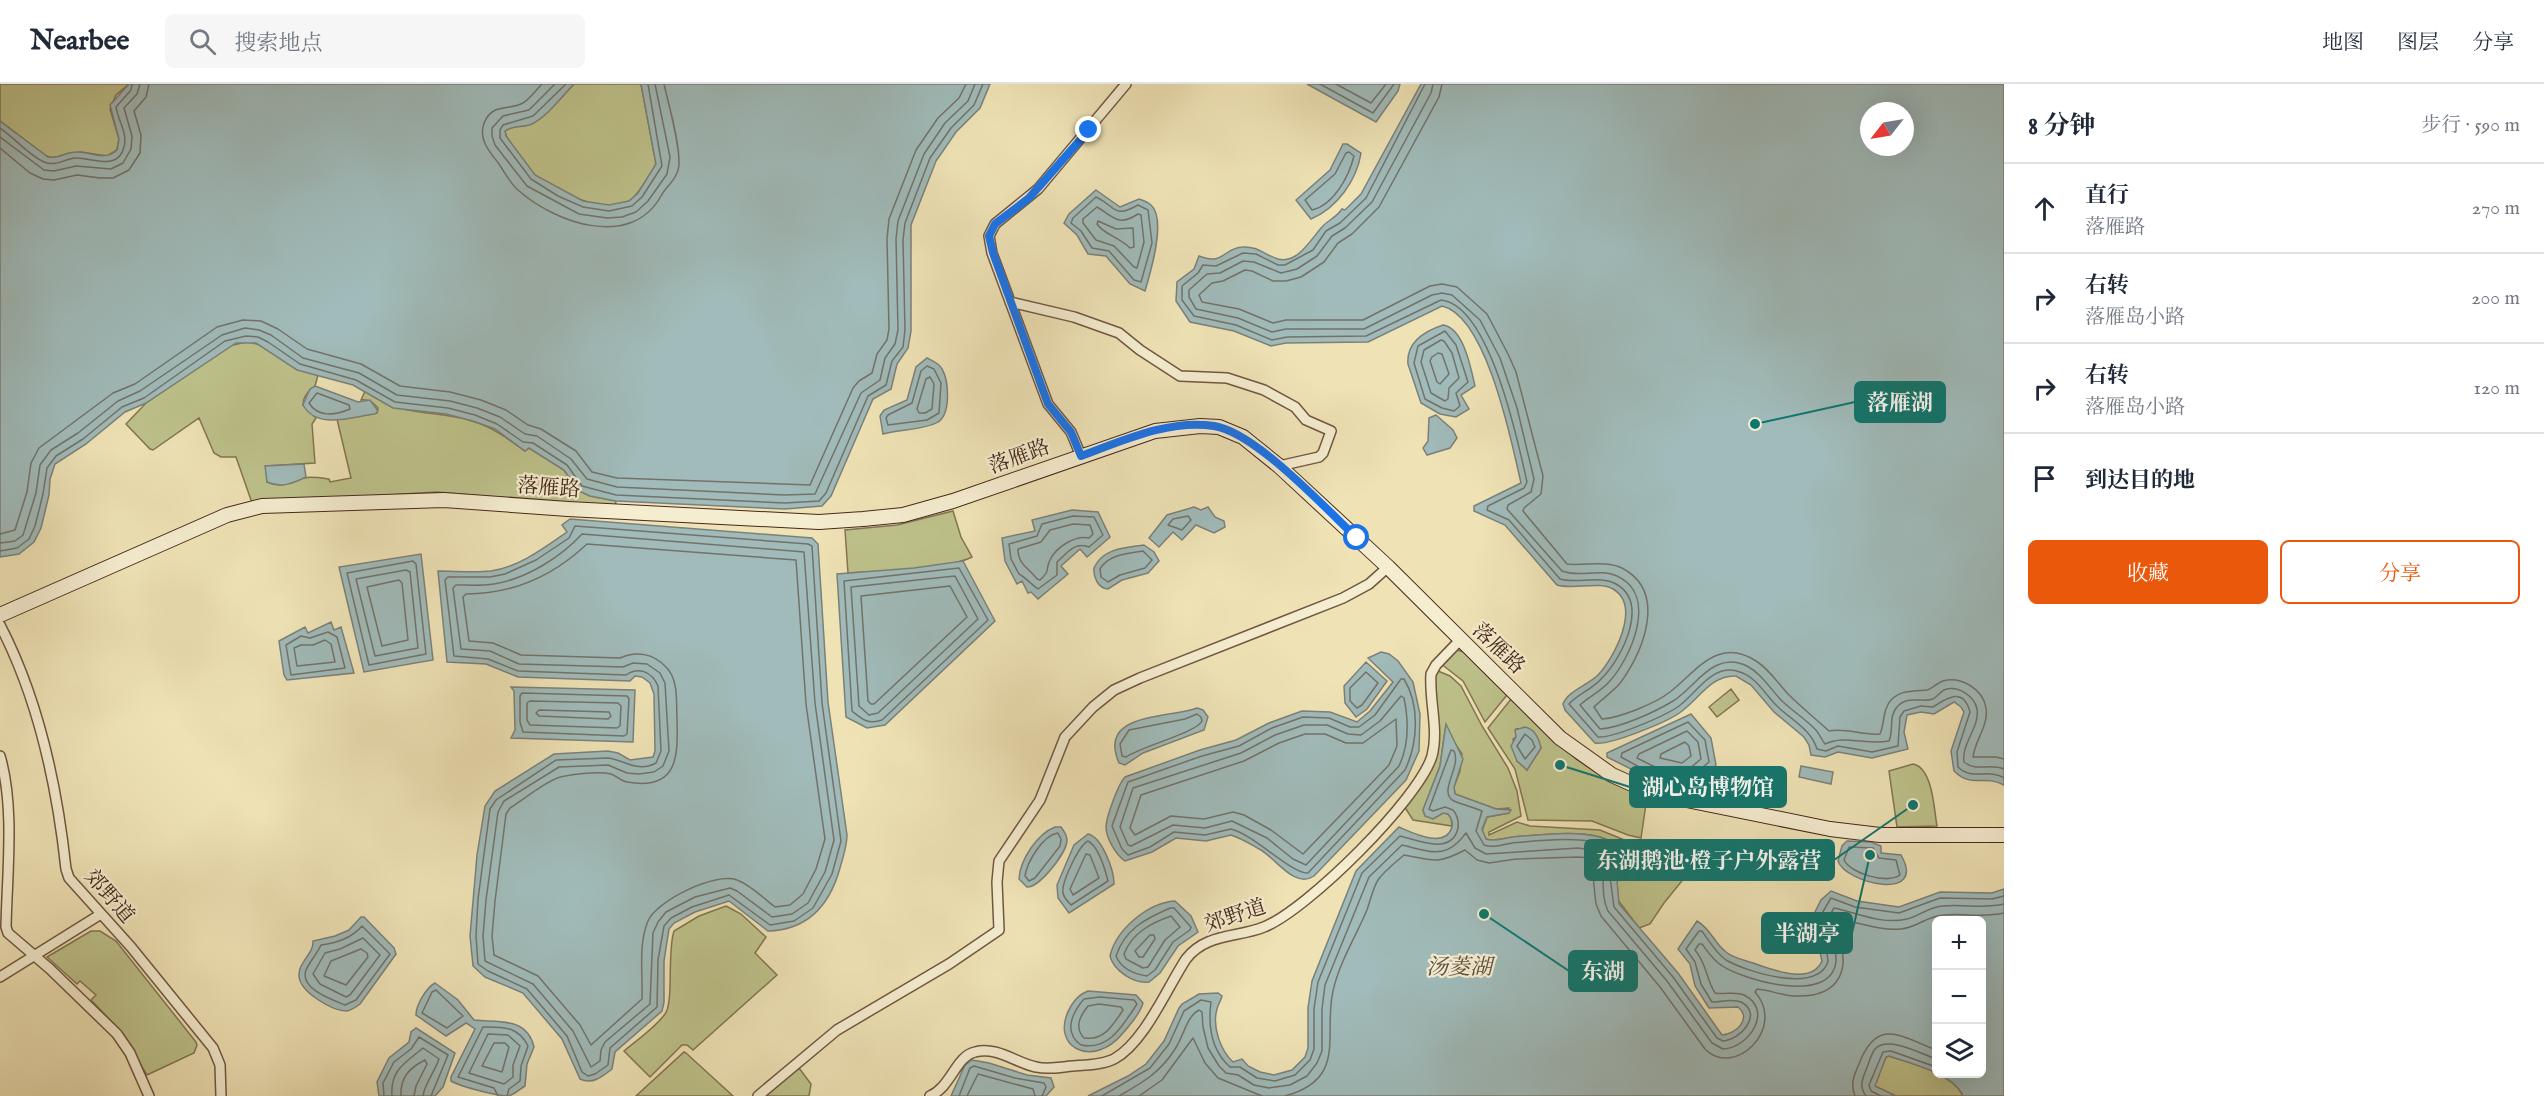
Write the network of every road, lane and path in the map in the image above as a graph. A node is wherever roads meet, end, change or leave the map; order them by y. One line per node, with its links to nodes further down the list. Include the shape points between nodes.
1 (1126, 84): 2 (street, via 1038,189 991,229 990,243)
2 (1010, 302): 3 (street, via 1048,404 1071,432); 4 (street, via 1074,317 1119,333 1180,376 1227,378 1264,390 1295,407 1306,420 1331,431 1319,457)
3 (1081, 456): 4 (street, 落雁路, via 1155,431 1211,425 1236,433); 6 (street, 落雁路, via 903,515 819,522 444,500 262,506 227,515)
4 (1279, 466): 5 (street, 落雁路)
5 (1388, 567): 8 (street, 落雁路); 16 (street, via 1369,584 1343,598 1140,678 1114,690 1093,707 1065,737 1040,800 999,861 999,930 837,1030)
6 (0, 615)
7 (0, 625): 11 (street, 郊野道, via 39,725 68,874)
8 (1460, 640): 10 (street, 落雁路, via 1572,748 1635,787 1830,829 1880,835); 17 (street, 郊野道, via 1431,674 1435,738 1424,777 1372,838 1312,896 1266,927 1218,938 1194,949 1140,1033 1113,1060 1041,1068 995,1052 975,1052 965,1058 941,1090)
9 (0, 756): 12 (street, via 7,822 6,927)
10 (2004, 835)
11 (101, 914): 12 (street); 15 (street, 郊野道, via 213,1048 220,1065)
12 (35, 956): 13 (street); 14 (street, via 117,1034)
13 (0, 977)
14 (149, 1096)
15 (221, 1096)
16 (758, 1096)
17 (930, 1096)

